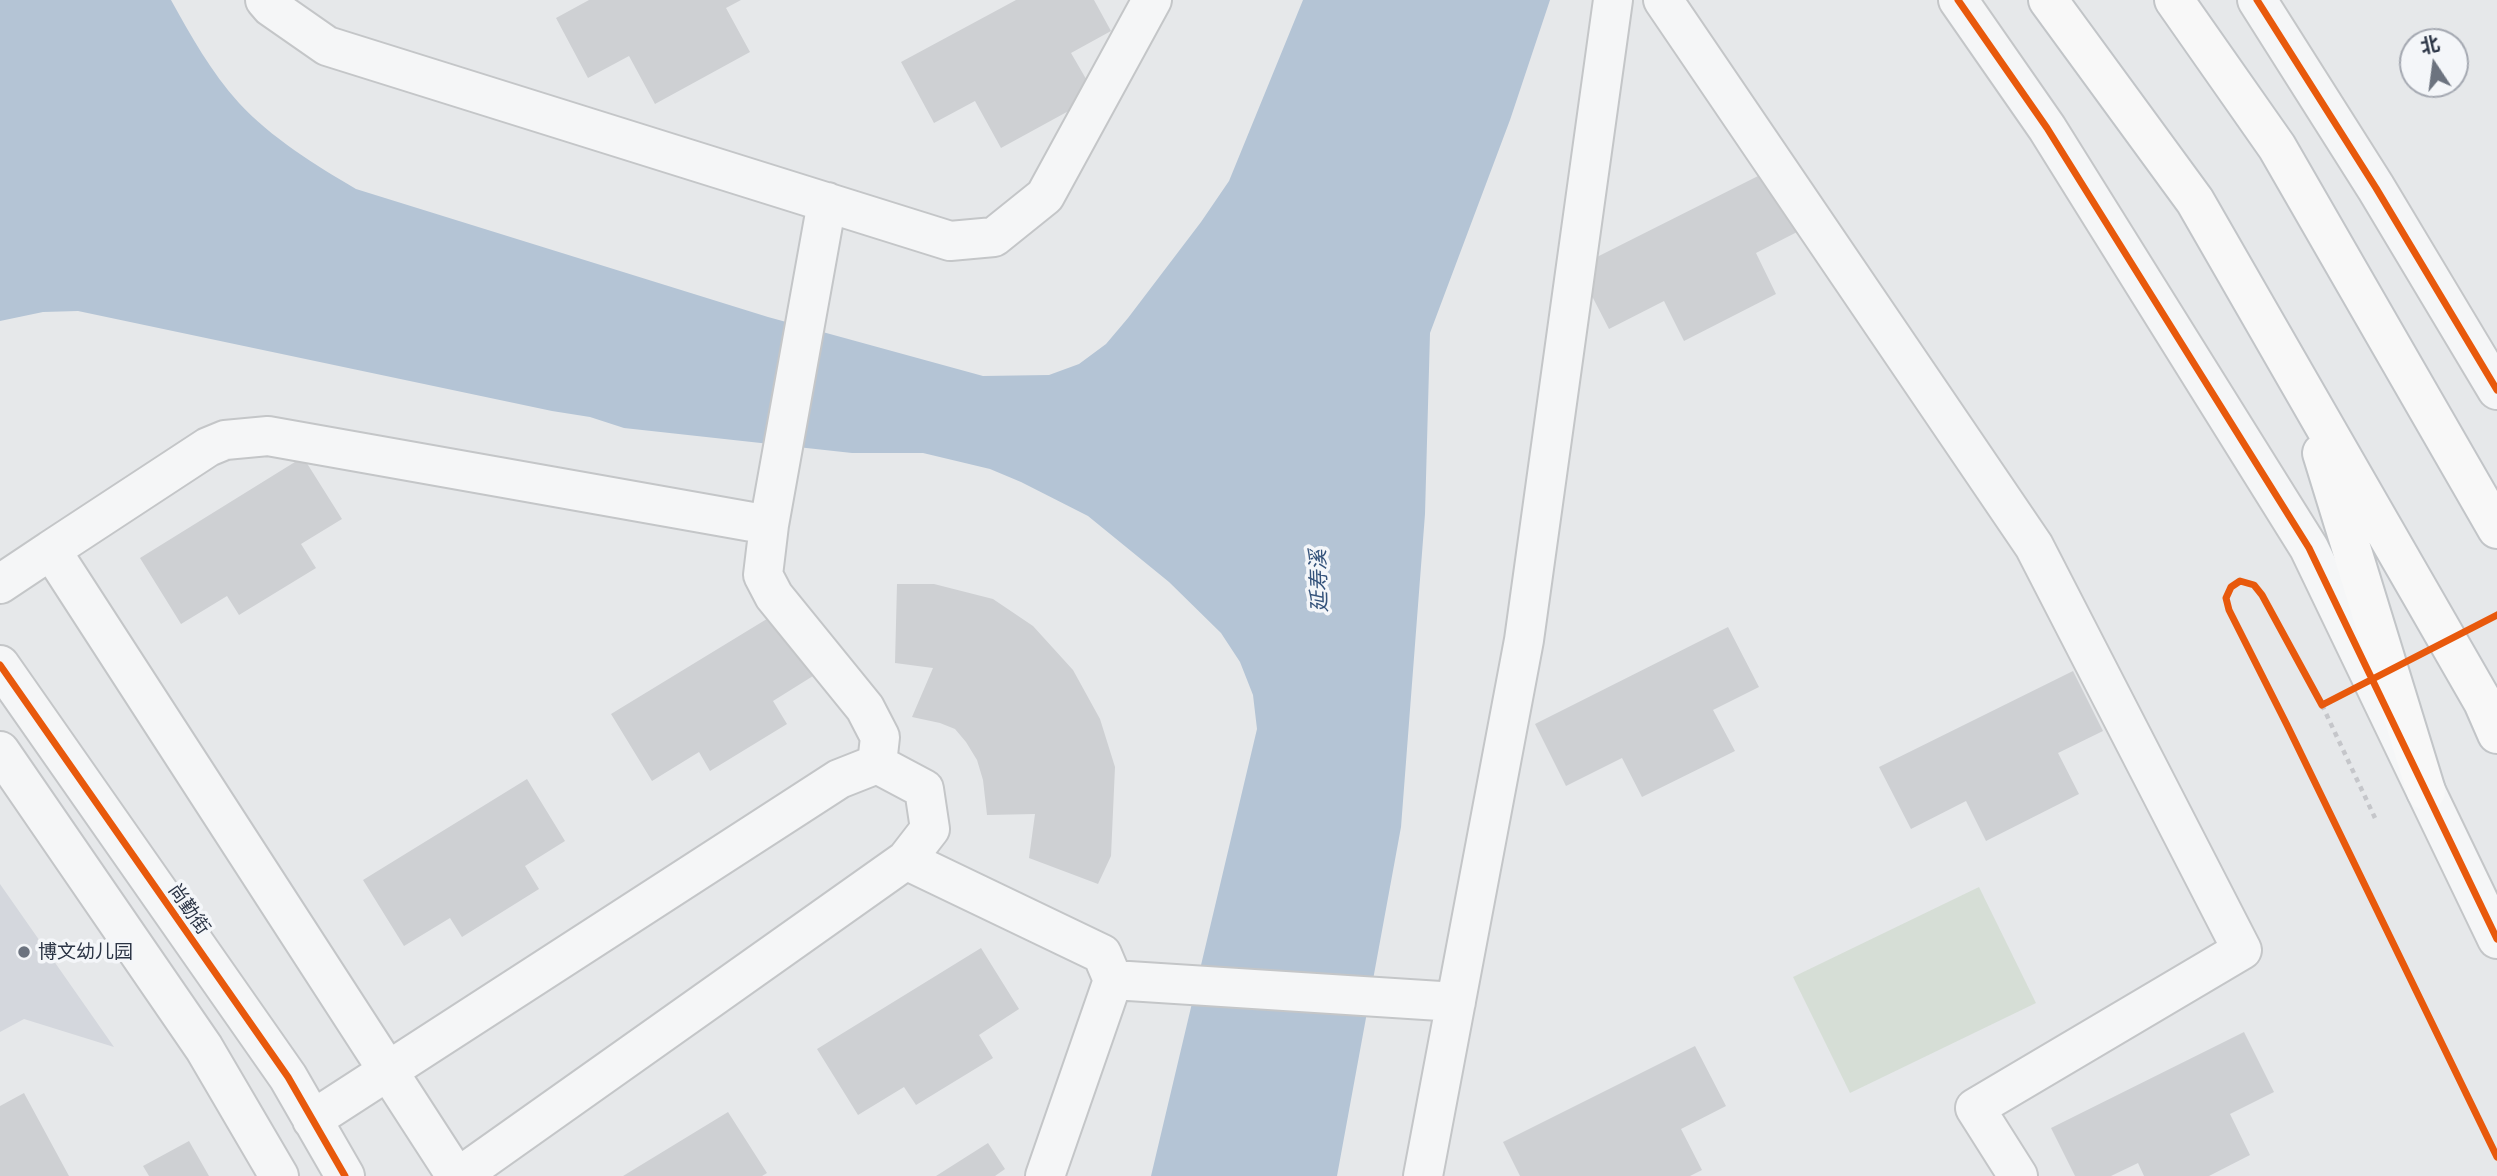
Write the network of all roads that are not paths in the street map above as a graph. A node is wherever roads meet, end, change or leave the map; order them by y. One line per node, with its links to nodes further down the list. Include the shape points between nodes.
1 (265, 0): 9 (street, via 327,46)
2 (1152, 0): 9 (street, via 1045,196 994,237 950,241)
3 (1614, 0): 24 (street, via 1524,640)
4 (1663, 0): 32 (street, via 2034,546 2242,950 1975,1108)
5 (1958, 0): 20 (street, via 2046,128 2309,548)
6 (2048, 0): 10 (main road, via 2195,201)
7 (2174, 0): 13 (main road, via 2277,147)
8 (2257, 0): 11 (street)
9 (827, 202): 12 (street)
10 (2300, 384): 17 (main road); 20 (main road)
11 (2497, 390)
12 (769, 525): 14 (street, via 268,436 225,440 208,447); 19 (street, via 763,575 774,596 864,708 880,737)
13 (2497, 529)
14 (51, 550): 15 (street); 25 (street)
15 (0, 584)
16 (0, 666): 26 (street, 尚勤街, via 288,1077)
17 (2497, 734)
18 (0, 751): 27 (street, via 204,1048)
19 (877, 764): 21 (street, via 924,789 930,829); 25 (street, via 839,779)
20 (2426, 791): 22 (street)
21 (906, 860): 23 (street, via 1102,954); 29 (street)
22 (2497, 939)
23 (1113, 980): 24 (street); 30 (street)
24 (1456, 1002): 31 (street)
25 (388, 1070): 26 (street); 29 (street)
26 (312, 1120): 28 (street, 尚勤街)
27 (279, 1176)
28 (345, 1176)
29 (458, 1176)
30 (1045, 1176)
31 (1423, 1176)
32 (2018, 1176)

